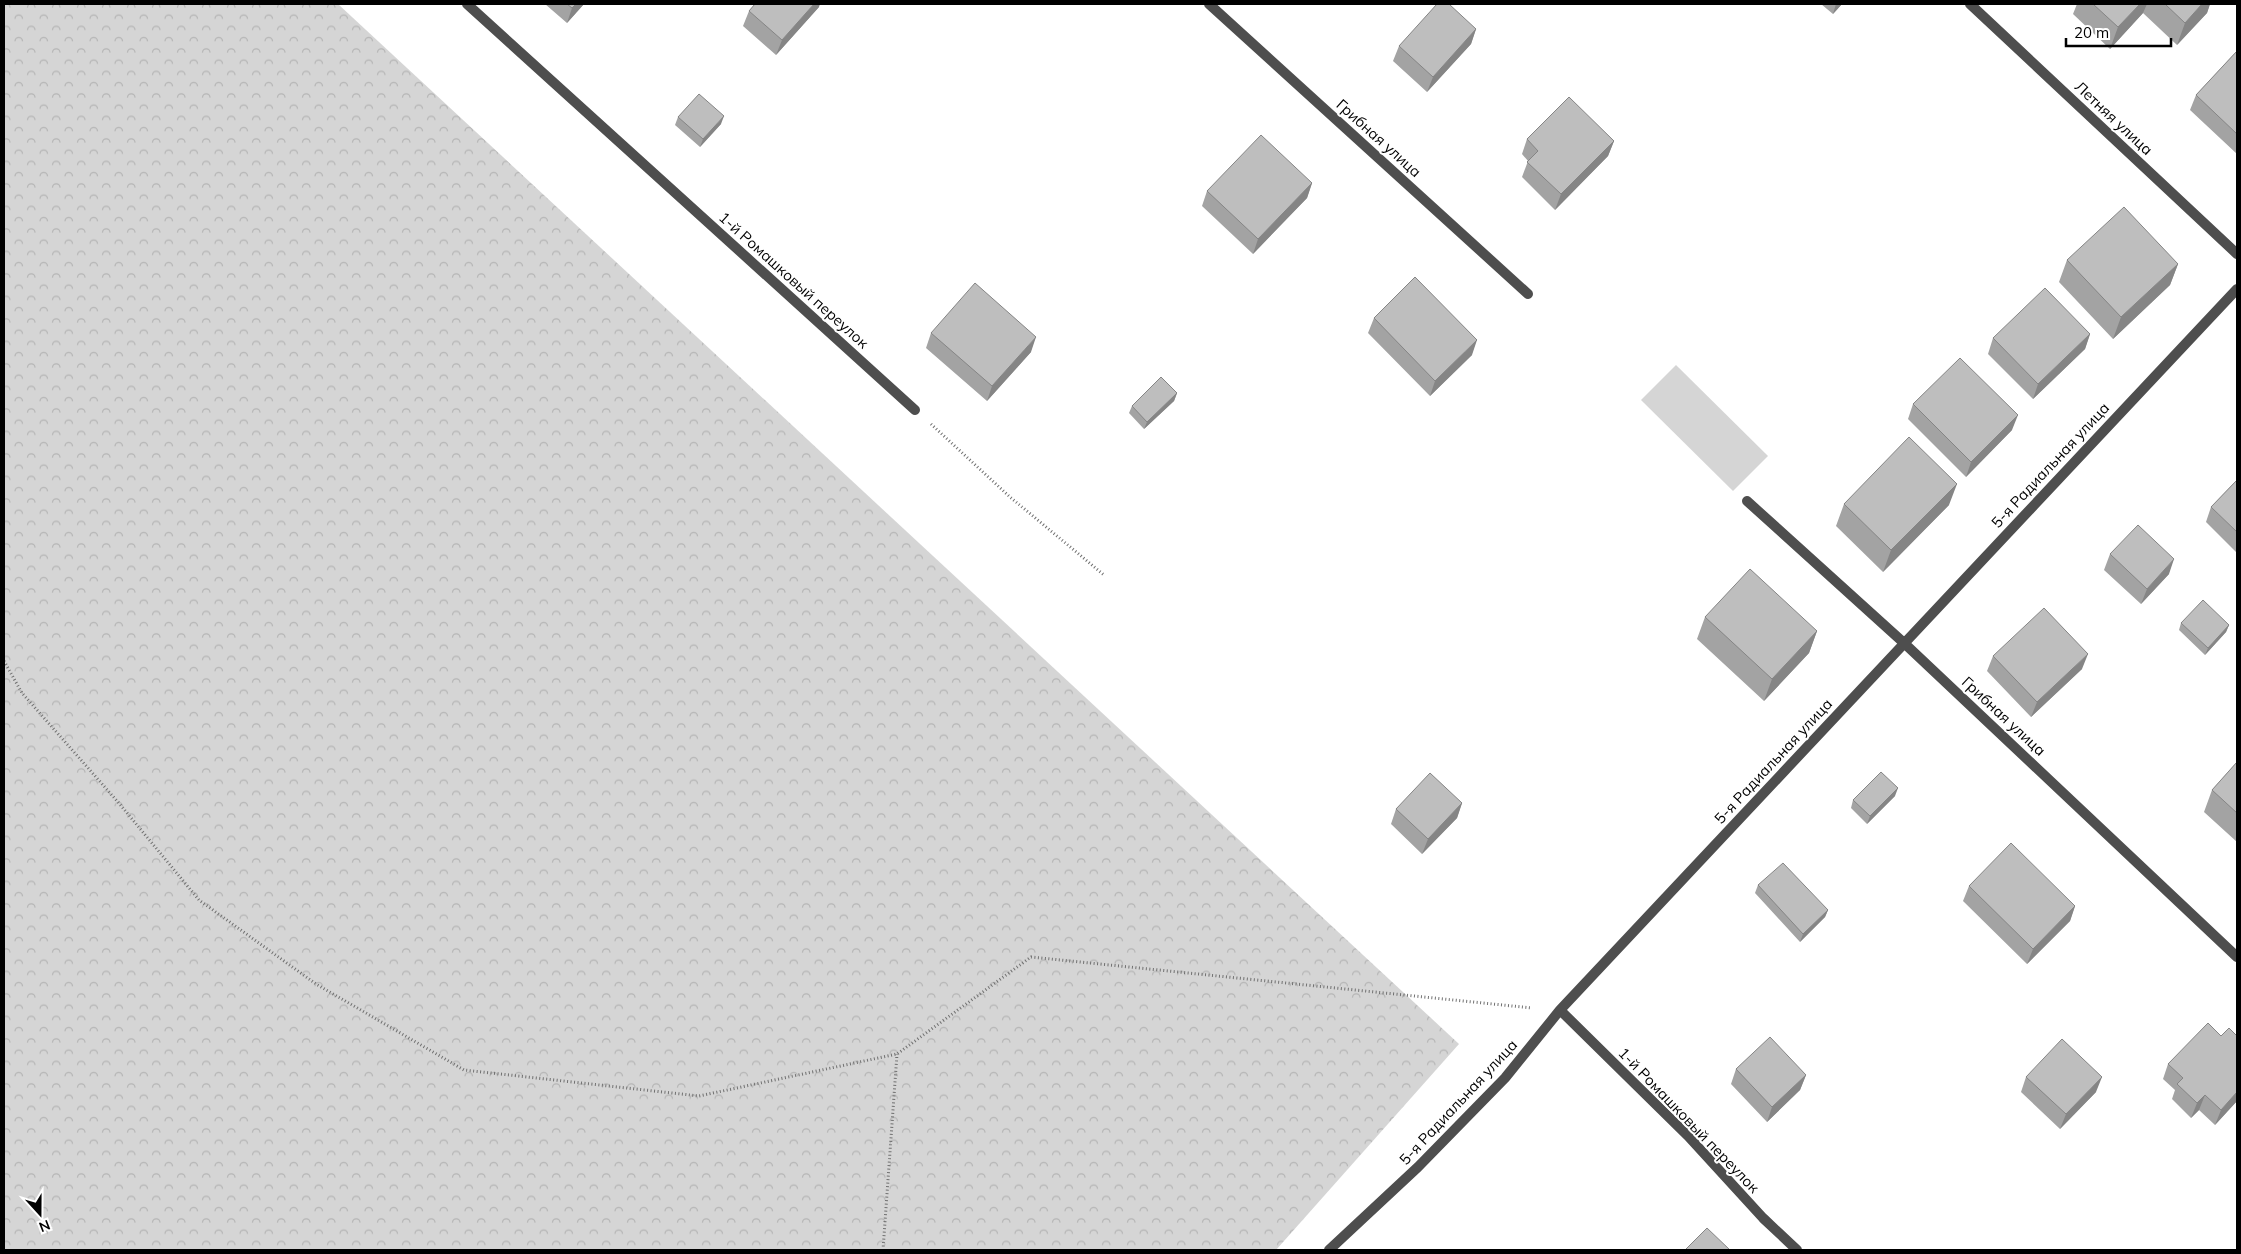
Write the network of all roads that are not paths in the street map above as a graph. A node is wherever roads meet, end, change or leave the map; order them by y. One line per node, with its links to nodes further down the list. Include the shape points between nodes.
1 (467, 4): 7 (street, 1-й Ромашковый переулок)
2 (1210, 4): 6 (street, Грибная улица)
3 (1970, 4): 4 (street, Летняя улица)
4 (2237, 254)
5 (2237, 289): 9 (street, 5-я Радиальная улица)
6 (1528, 294)
7 (915, 410)
8 (1747, 501): 9 (street, Грибная улица)
9 (1904, 643): 10 (street, Грибная улица); 11 (street, 5-я Радиальная улица)
10 (2237, 957)
11 (1560, 1010): 12 (street, 5-я Радиальная улица, via 1505,1078 1418,1167); 13 (street, 1-й Ромашковый переулок, via 1688,1136)
12 (1329, 1250)
13 (1797, 1250)

